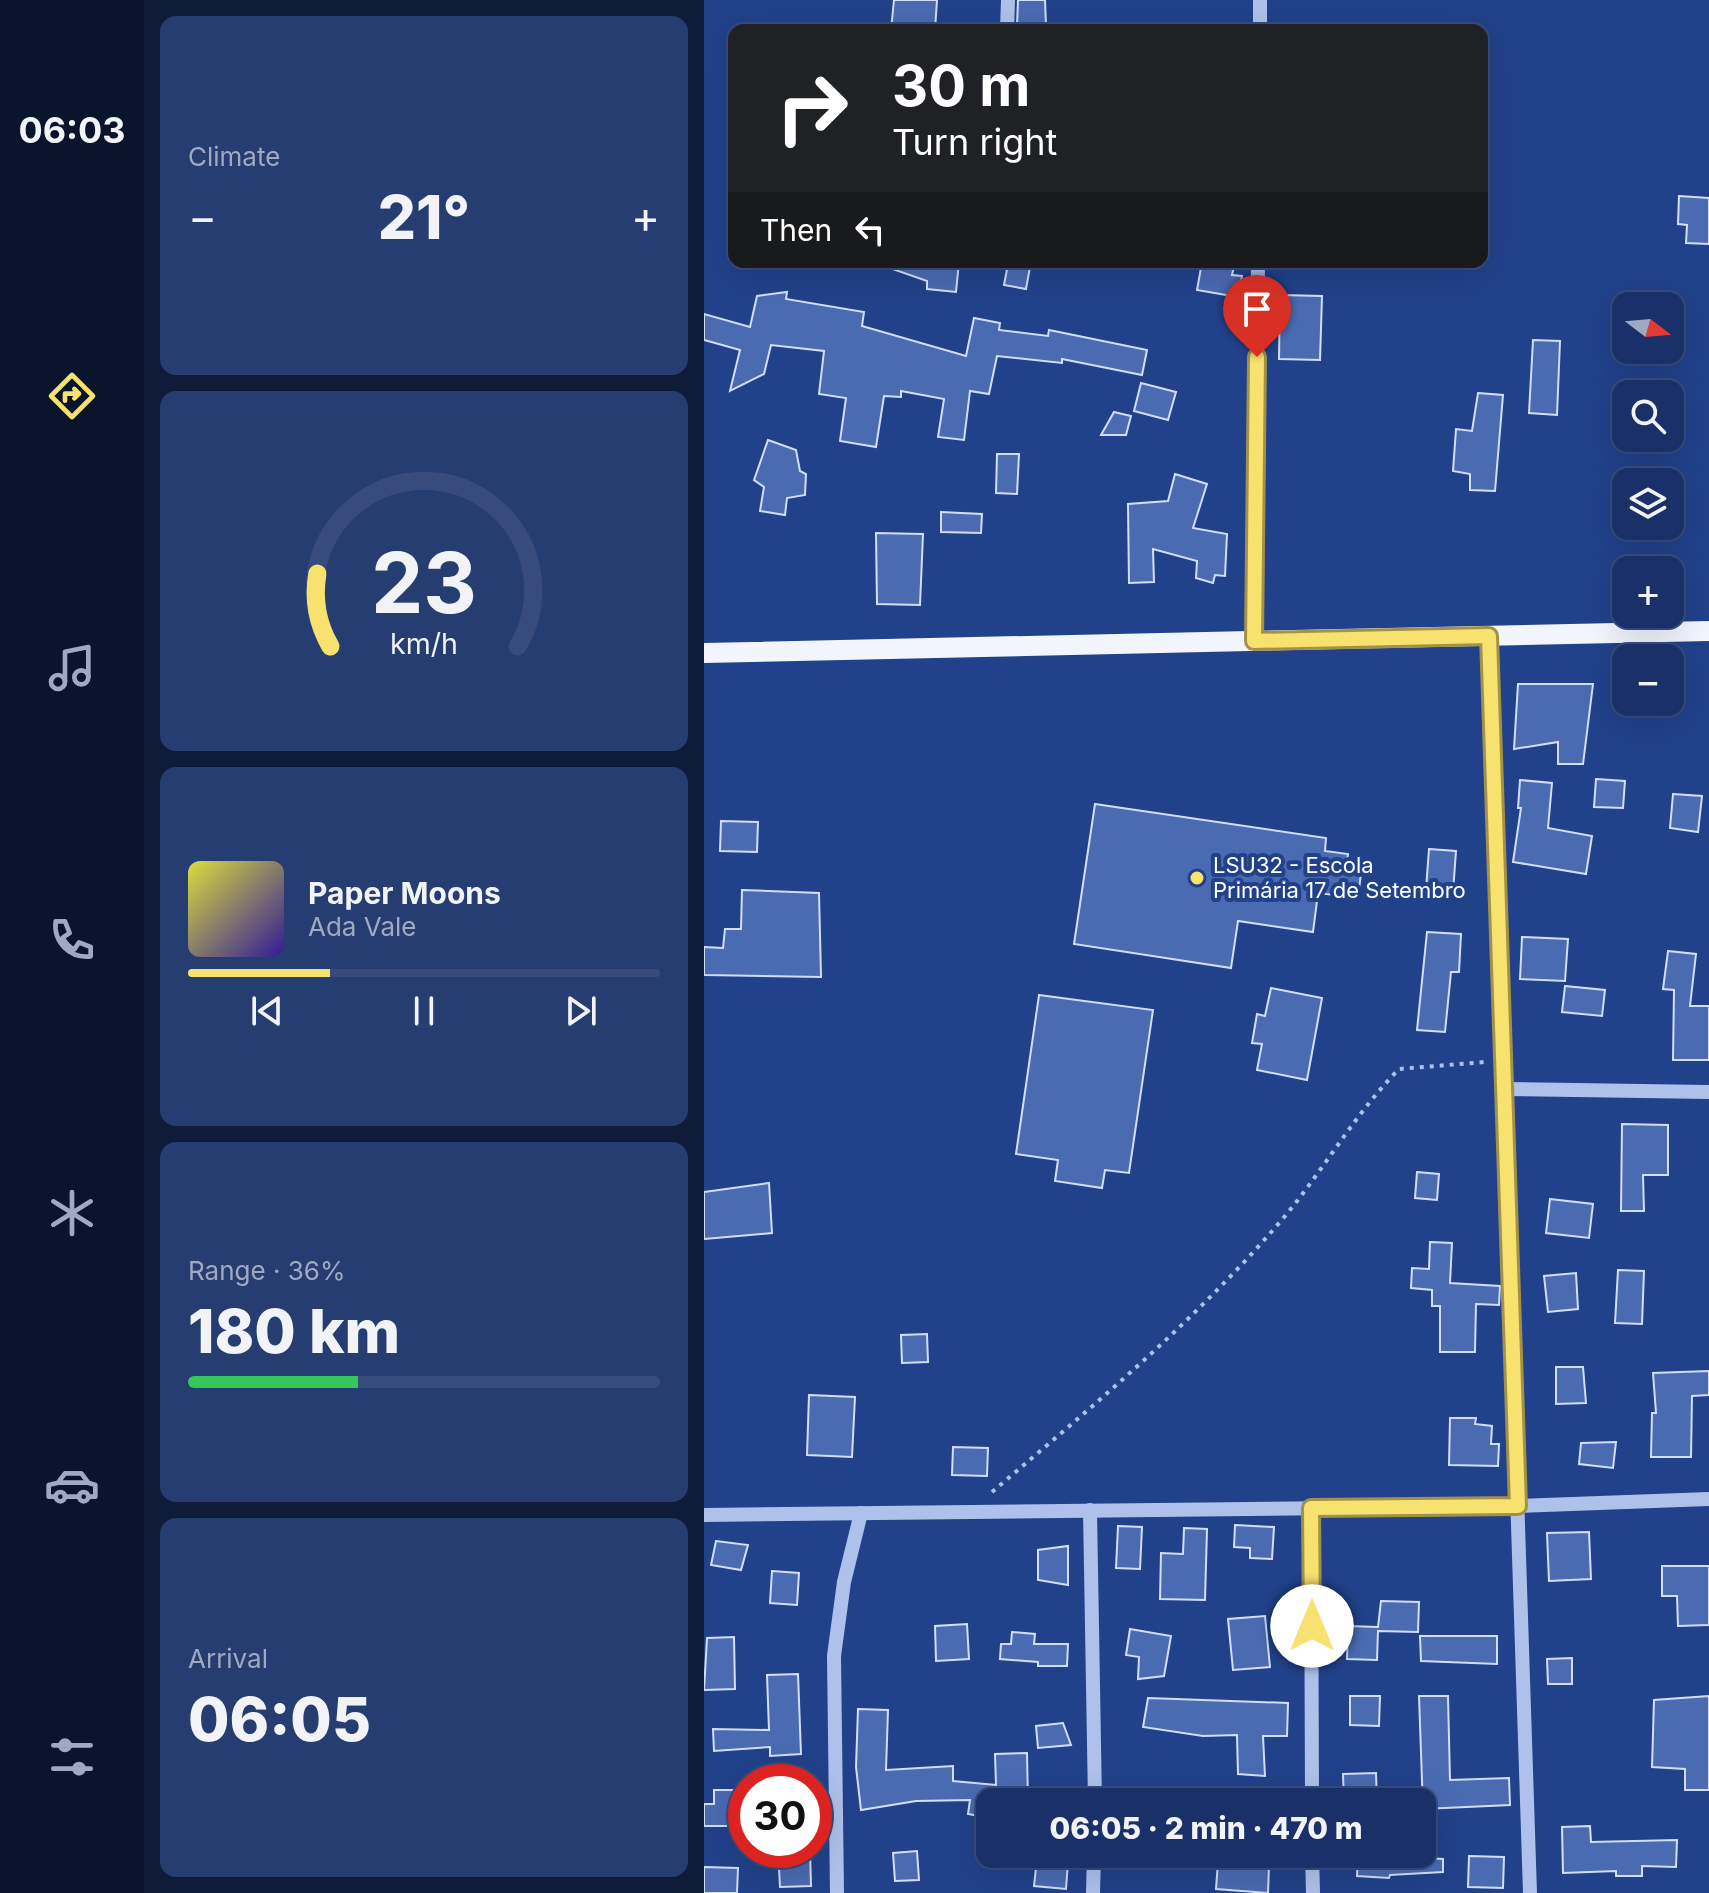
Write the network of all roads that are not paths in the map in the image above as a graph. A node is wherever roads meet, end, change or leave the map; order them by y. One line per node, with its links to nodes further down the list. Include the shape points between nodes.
1 (1008, 0): 3 (street)
2 (1260, 0): 4 (street)
3 (1007, 24)
4 (1260, 24)
5 (1258, 268): 8 (street)
6 (1709, 631): 7 (main road)
7 (1489, 636): 8 (main road); 10 (street)
8 (1254, 641): 9 (main road)
9 (704, 653)
10 (1504, 1089): 11 (street); 13 (street)
11 (1709, 1092)
12 (1709, 1499): 13 (street)
13 (1518, 1506): 14 (street); 25 (street)
14 (1311, 1508): 15 (street); 19 (street)
15 (1090, 1510): 16 (street); 18 (street)
16 (861, 1513): 17 (street); 22 (street, via 834,1656)
17 (704, 1515)
18 (1095, 1788)
19 (1312, 1788)
20 (1094, 1868): 23 (street)
21 (1312, 1868): 24 (street)
22 (837, 1893)
23 (1093, 1893)
24 (1313, 1893)
25 (1530, 1893)

